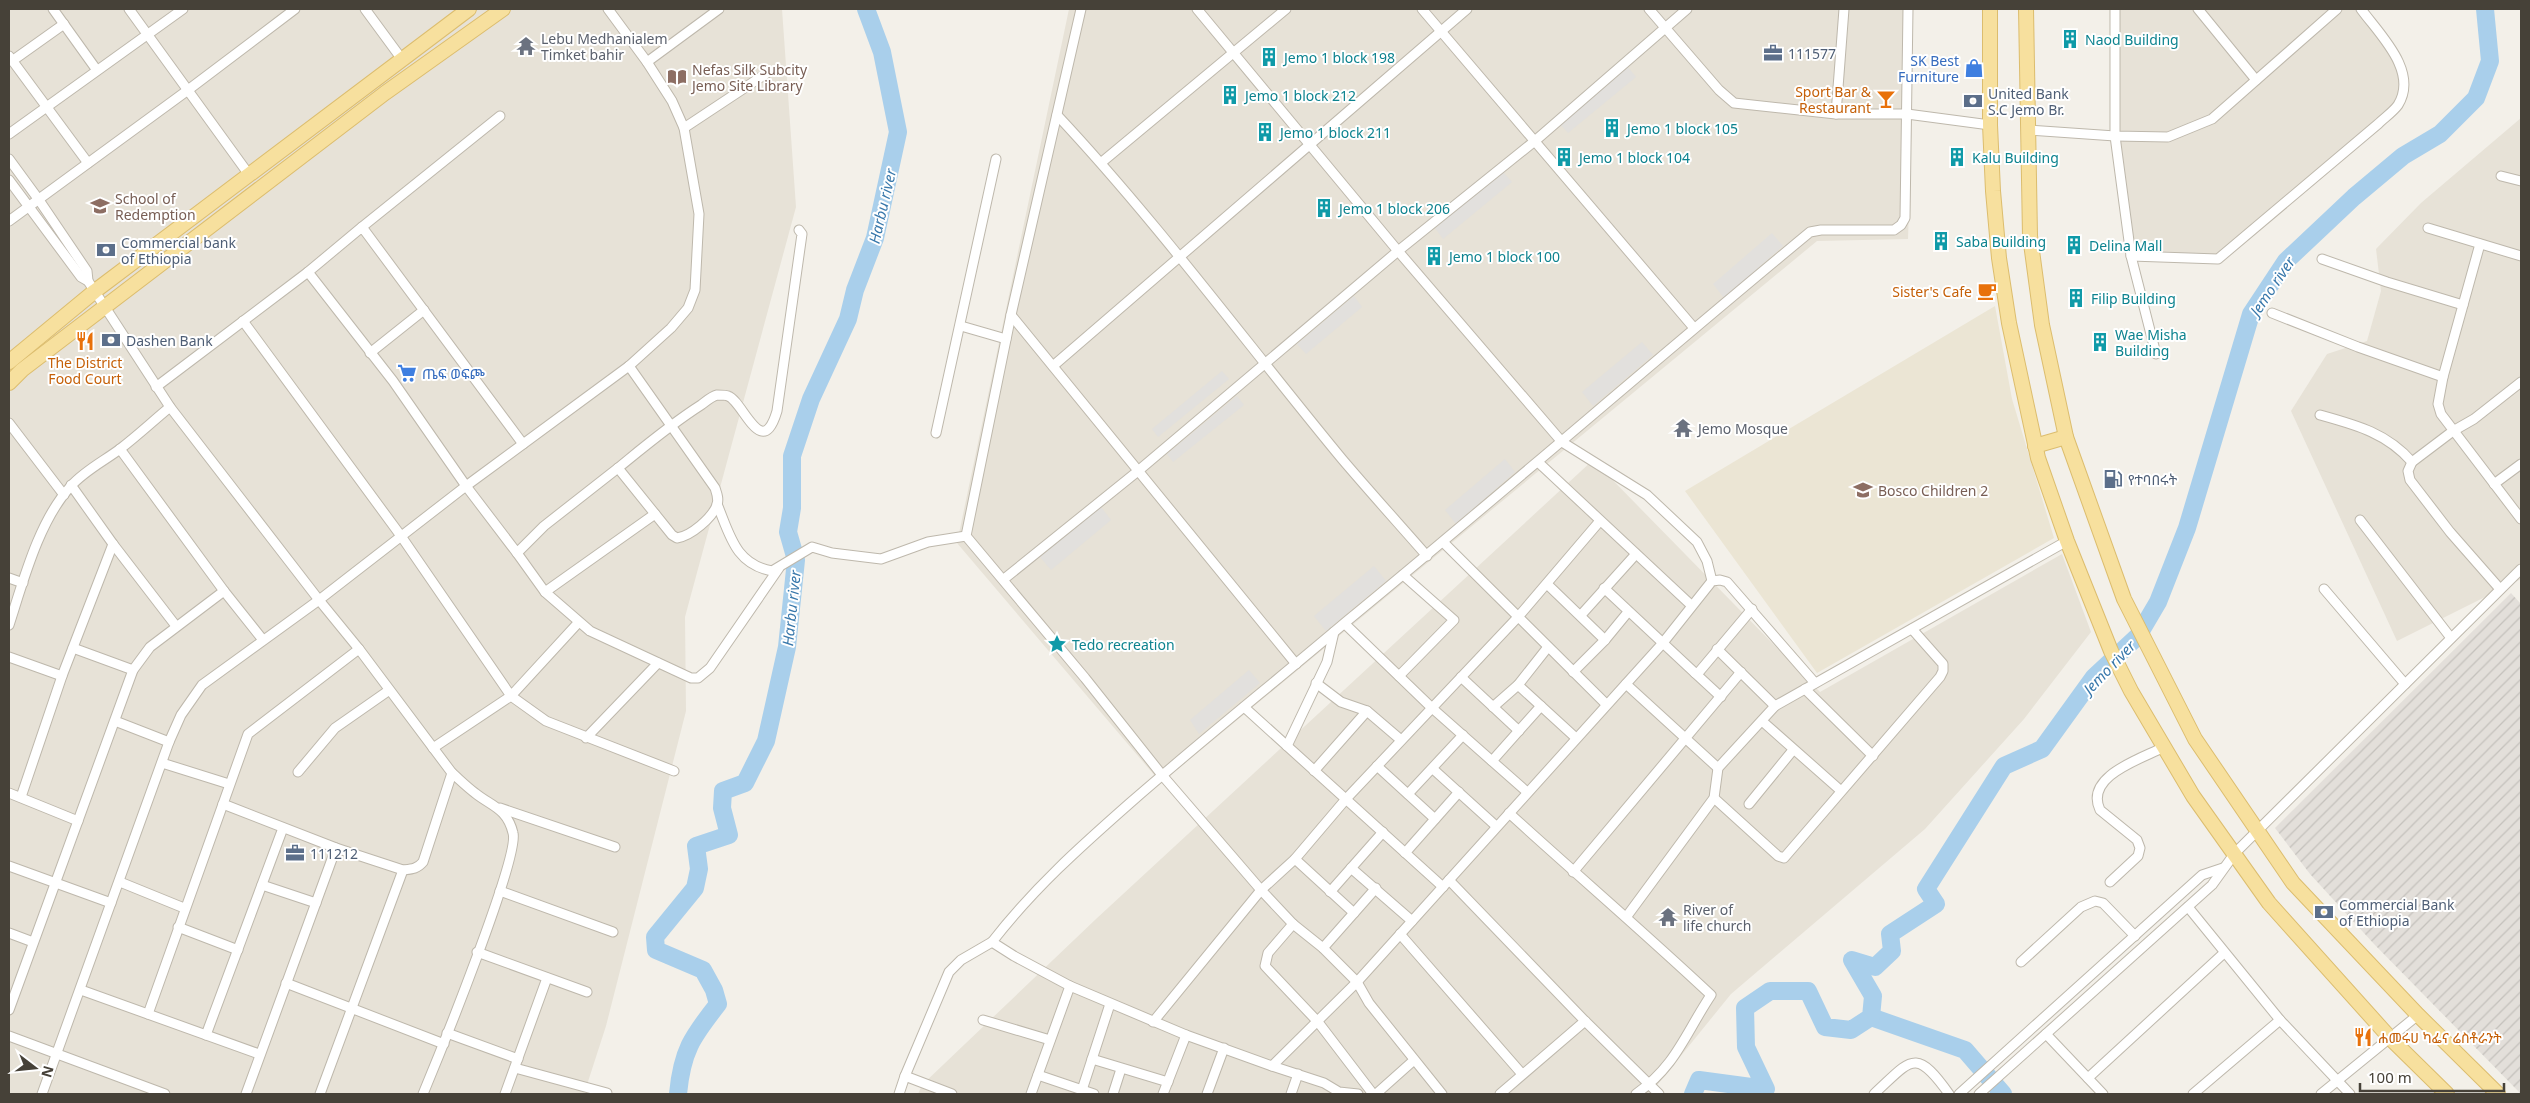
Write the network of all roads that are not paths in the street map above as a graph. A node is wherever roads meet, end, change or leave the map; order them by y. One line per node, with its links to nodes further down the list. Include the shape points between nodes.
1 (53, 9): 25 (street)
2 (129, 9): 28 (street)
3 (183, 9): 28 (street)
4 (292, 9): 36 (street)
5 (365, 9): 31 (street)
6 (469, 9): 31 (main road)
7 (502, 9): 72 (main road, via 385,93)
8 (608, 9): 32 (street)
9 (719, 9): 32 (street)
10 (1081, 9): 40 (street)
11 (1197, 9): 29 (street)
12 (1286, 9): 29 (street)
13 (1422, 9): 27 (street)
14 (1467, 9): 27 (street)
15 (1648, 9): 26 (street)
16 (1688, 9): 26 (street)
17 (1844, 9): 38 (street)
18 (1908, 9): 39 (street)
19 (1990, 9): 42 (main road)
20 (2026, 9): 44 (main road)
21 (2115, 9): 46 (street)
22 (2198, 9): 35 (street)
23 (2337, 9): 35 (street)
24 (2361, 9): 66 (street, via 2402,68 2403,90 2398,104 2218,259)
25 (64, 24): 30 (street); 33 (street)
26 (1664, 28): 38 (street, via 1734,103); 47 (street)
27 (1440, 31): 47 (street); 48 (street)
28 (147, 34): 33 (street); 36 (street)
29 (1234, 53): 48 (street); 51 (street)
30 (10, 58): 37 (street)
31 (401, 58): 53 (main road)
32 (647, 62): 43 (street, via 672,101)
33 (96, 69): 37 (street)
34 (768, 73): 43 (street)
35 (2256, 80): 46 (street, via 2212,119 2190,129 2168,137)
36 (188, 90): 52 (street); 53 (street)
37 (46, 107): 45 (street); 52 (street)
38 (1836, 114): 39 (street)
39 (1907, 114): 42 (street); 78 (street, via 1905,218 1901,225 1894,230 1810,232)
40 (1057, 115): 51 (street); 75 (street)
41 (500, 116): 60 (street)
42 (1990, 125): 99 (main road, via 1999,258 2009,323)
43 (684, 128): 84 (street, via 699,214 695,290 688,308 671,328)
44 (2028, 130): 46 (street); 96 (main road, via 2030,236 2042,325)
45 (9, 134)
46 (2115, 136): 66 (street)
47 (1536, 140): 64 (street); 78 (street)
48 (1309, 143): 64 (street); 65 (street)
49 (9, 159): 57 (street)
50 (996, 159): 77 (street)
51 (1102, 162): 65 (street)
52 (88, 164): 57 (street)
53 (250, 176): 70 (main road)
54 (2501, 176): 56 (street)
55 (9, 180): 58 (street)
56 (2521, 181)
57 (39, 200): 58 (street); 70 (street, via 87,272)
58 (29, 208): 59 (street); 70 (street)
59 (9, 221)
60 (362, 227): 69 (street); 73 (street)
61 (2428, 228): 63 (street)
62 (799, 230): 93 (street, via 802,234 773,424 762,430 751,425 737,403 728,396 716,395)
63 (2480, 244): 67 (street); 71 (street)
64 (1398, 251): 83 (street); 97 (street)
65 (1180, 256): 83 (street); 85 (street)
66 (2131, 256): 81 (street)
67 (2521, 256)
68 (2322, 259): 71 (street)
69 (308, 272): 76 (street); 80 (street)
70 (91, 286): 72 (street); 82 (main road)
71 (2463, 305): 86 (street)
72 (105, 306): 88 (main road); 89 (street)
73 (424, 310): 80 (street); 98 (street)
74 (2272, 312): 86 (street)
75 (1011, 315): 79 (street); 85 (street)
76 (243, 321): 89 (street); 115 (street)
77 (961, 326): 79 (street); 95 (street)
78 (1694, 328): 97 (street)
79 (1006, 339): 116 (street)
80 (370, 352): 108 (street)
81 (2156, 354)
82 (9, 362)
83 (1266, 363): 105 (street); 122 (street, via 1343,460)
84 (629, 366): 93 (street); 98 (street)
85 (1053, 366): 105 (street)
86 (2443, 377): 94 (street, via 2438,404 2441,414)
87 (2521, 382): 94 (street)
88 (9, 383)
89 (156, 387): 90 (street)
90 (170, 407): 100 (street); 136 (street)
91 (2320, 414): 101 (street, via 2355,424 2388,439)
92 (9, 423): 109 (street)
93 (670, 424): 104 (street); 110 (street, via 716,488)
94 (2454, 431): 101 (street); 106 (street)
95 (936, 434)
96 (2066, 437): 99 (main road); 223 (main road, via 2124,599 2195,739)
97 (1562, 442): 102 (street); 128 (street, via 1647,495 1697,542 1707,561)
98 (522, 444): 108 (street)
99 (2036, 446): 117 (main road)
100 (120, 449): 107 (street); 134 (street)
101 (2412, 462): 133 (street, via 2408,471 2410,480)
102 (1539, 463): 114 (street); 118 (street)
103 (2521, 464): 106 (street)
104 (618, 468): 111 (street); 120 (street, via 544,526)
105 (1138, 470): 127 (street); 158 (street)
106 (2494, 484): 112 (street)
107 (71, 485): 109 (street); 119 (street)
108 (466, 486): 115 (street); 120 (street)
109 (64, 495): 129 (street, via 48,520)
110 (717, 504): 111 (street, via 710,516 684,537 677,538); 123 (street, via 738,552 746,561 772,571)
111 (655, 514): 135 (street)
112 (2521, 519)
113 (2360, 520): 148 (street)
114 (1600, 522): 121 (street); 130 (street)
115 (401, 536): 136 (street); 173 (street)
116 (966, 536): 123 (street, via 928,542 881,559 832,553 818,547 805,549); 127 (street)
117 (2066, 540): 146 (street); 192 (main road, via 2111,651)
118 (1443, 542): 122 (street); 141 (street)
119 (113, 544): 145 (street); 153 (street)
120 (516, 553): 135 (street)
121 (1636, 554): 131 (street); 137 (street)
122 (1427, 556): 125 (street)
123 (779, 568): 157 (street, via 703,676 691,678)
124 (2519, 574): 133 (street)
125 (1403, 575): 143 (street); 164 (street, via 1454,620)
126 (9, 578): 129 (street)
127 (1004, 579): 205 (street)
128 (1712, 581): 137 (street); 138 (street, via 1727,582)
129 (23, 583): 144 (street)
130 (1547, 584): 140 (street); 141 (street)
131 (1604, 588): 139 (street); 140 (street)
132 (2324, 589): 169 (street)
133 (2500, 589): 148 (street)
134 (224, 591): 145 (street); 149 (street)
135 (545, 592): 142 (street)
136 (319, 600): 149 (street); 154 (street)
137 (1691, 606): 151 (street)
138 (1752, 609): 155 (street); 168 (street)
139 (1628, 612): 150 (street); 151 (street)
140 (1581, 615): 150 (street)
141 (1518, 617): 152 (street); 165 (street)
142 (578, 623): 157 (street); 173 (street)
143 (1345, 624): 147 (street); 164 (street)
144 (9, 626)
145 (176, 626): 159 (street, via 150,647)
146 (1912, 629): 168 (street); 195 (street, via 1942,664 1943,671)
147 (1334, 632): 158 (street); 166 (street, via 1327,662)
148 (2451, 638): 169 (street)
149 (263, 640): 190 (street, via 202,685 181,714)
150 (1605, 640): 160 (street)
151 (1662, 644): 162 (street); 167 (street)
152 (1548, 647): 160 (street); 170 (street)
153 (73, 648): 159 (street); 163 (street)
154 (359, 649): 172 (street); 206 (street, via 248,734)
155 (1717, 649): 161 (street); 162 (street)
156 (9, 657): 163 (street)
157 (658, 663): 186 (street)
158 (1296, 664): 179 (street)
159 (133, 670): 182 (street)
160 (1573, 672): 175 (street)
161 (1742, 672): 174 (street); 177 (street)
162 (1695, 673): 174 (street)
163 (62, 676): 212 (street)
164 (1399, 676): 180 (street)
165 (1461, 678): 178 (street); 180 (street)
166 (1316, 683): 181 (street, via 1341,702); 191 (street)
167 (1626, 684): 175 (street); 188 (street)
168 (1815, 684): 171 (street)
169 (2405, 684): 223 (street)
170 (1518, 685): 176 (street); 178 (street)
171 (1805, 689): 177 (street); 195 (street)
172 (388, 691): 193 (street); 203 (street, via 335,728)
173 (511, 696): 186 (street, via 546,721); 193 (street)
174 (1721, 697): 188 (street)
175 (1606, 704): 187 (street)
176 (1541, 706): 184 (street); 187 (street)
177 (1775, 706): 183 (street)
178 (1493, 707): 184 (street)
179 (1244, 708): 191 (street); 205 (street)
180 (1432, 708): 185 (street); 189 (street)
181 (1367, 711): 189 (street); 202 (street)
182 (115, 721): 190 (street); 220 (street)
183 (1762, 721): 194 (street); 199 (street)
184 (1519, 731): 196 (street)
185 (1464, 735): 196 (street); 200 (street)
186 (586, 738): 201 (street)
187 (1576, 738): 209 (street)
188 (1685, 738): 199 (street); 234 (street)
189 (1401, 740): 198 (street)
190 (169, 742): 197 (street)
191 (1287, 746): 202 (street)
192 (2164, 747): 228 (main road, via 2192,796); 237 (street, via 2109,775 2098,790 2100,810 2137,840 2140,848 2138,856)
193 (433, 748): 204 (street)
194 (1793, 750): 207 (street); 216 (street)
195 (1872, 756): 207 (street)
196 (1492, 761): 209 (street)
197 (162, 763): 206 (street); 236 (street)
198 (1377, 766): 211 (street); 214 (street)
199 (1718, 768): 213 (street)
200 (1433, 769): 208 (street); 211 (street)
201 (674, 771)
202 (1314, 771): 214 (street)
203 (298, 772)
204 (452, 773): 217 (street, via 476,795); 233 (street, via 423,862 418,868)
205 (1162, 775): 241 (street); 258 (street, via 1053,871)
206 (229, 784): 215 (street)
207 (1840, 790): 213 (street, via 1784,858)
208 (1459, 792): 219 (street); 221 (street)
209 (1527, 792): 218 (street)
210 (9, 793): 212 (street)
211 (1408, 794): 219 (street)
212 (21, 797): 220 (street)
213 (1714, 798): 249 (street)
214 (1346, 799): 224 (street); 229 (street)
215 (223, 804): 222 (street); 247 (street)
216 (1749, 804)
217 (500, 808): 225 (street); 242 (street, via 513,832 514,843)
218 (1509, 813): 221 (street); 234 (street)
219 (1435, 819): 227 (street)
220 (78, 821): 235 (street)
221 (1496, 826): 238 (street)
222 (283, 828): 226 (street); 239 (street)
223 (2259, 830): 228 (street); 274 (main road, via 2293,884)
224 (1383, 832): 227 (street); 231 (street)
225 (615, 847)
226 (336, 848): 233 (street); 245 (street)
227 (1405, 853): 238 (street)
228 (2235, 853): 232 (street); 285 (main road, via 2268,902)
229 (1295, 859): 241 (street); 243 (street)
230 (9, 866): 235 (street)
231 (1352, 868): 240 (street); 243 (street)
232 (2223, 868): 246 (street, via 2212,885); 256 (street, via 2202,875)
233 (403, 870): 271 (street)
234 (1573, 872): 249 (street)
235 (54, 882): 244 (street); 257 (street)
236 (120, 882): 244 (street); 247 (street)
237 (2110, 882)
238 (1446, 884): 250 (street); 277 (street)
239 (262, 885): 245 (street); 260 (street)
240 (1376, 888): 248 (street); 250 (street)
241 (1261, 890): 251 (street); 278 (street)
242 (500, 891): 253 (street); 261 (street)
243 (1330, 892): 248 (street)
244 (111, 903): 268 (street)
245 (316, 903): 266 (street)
246 (2188, 907): 262 (street); 281 (street)
247 (184, 908): 252 (street)
248 (1354, 913): 259 (street)
249 (1627, 916): 303 (street, via 1711,994 1680,1049)
250 (1412, 921): 255 (street)
251 (1293, 924): 259 (street); 279 (street, via 1268,953 1265,966)
252 (178, 928): 260 (street); 273 (street)
253 (613, 932)
254 (9, 933): 257 (street)
255 (1400, 934): 265 (street); 297 (street)
256 (2135, 936): 263 (street, via 2102,903 2095,901 2081,907); 331 (street)
257 (33, 942): 272 (street)
258 (992, 942): 267 (street); 299 (street, via 961,960 949,972)
259 (1323, 948): 265 (street)
260 (238, 950): 282 (street)
261 (477, 952): 264 (street); 280 (street)
262 (2224, 953): 276 (street); 300 (street)
263 (2021, 962)
264 (546, 978): 269 (street); 293 (street)
265 (1357, 982): 279 (street); 292 (street)
266 (286, 983): 271 (street); 289 (street)
267 (1070, 986): 270 (street); 286 (street)
268 (81, 990): 273 (street); 290 (street)
269 (586, 992)
270 (1110, 1004): 278 (street); 291 (street)
271 (353, 1008): 287 (street); 312 (street)
272 (9, 1010)
273 (148, 1014): 282 (street)
274 (2418, 1015): 285 (street); 338 (main road)
275 (983, 1020): 286 (street)
276 (2280, 1020): 301 (street); 334 (street)
277 (1585, 1021): 297 (street); 303 (street)
278 (1153, 1022): 283 (street)
279 (1318, 1022): 294 (street); 324 (street)
280 (447, 1033): 287 (street); 293 (street)
281 (2046, 1034): 300 (street); 332 (street)
282 (206, 1035): 289 (street)
283 (1186, 1035): 288 (street); 302 (street)
284 (9, 1036): 290 (street)
285 (2391, 1039): 301 (street); 337 (main road)
286 (1050, 1040): 298 (street)
287 (444, 1044): 313 (street)
288 (1224, 1048): 294 (street); 321 (street)
289 (259, 1054): 311 (street)
290 (57, 1055): 304 (street); 308 (street)
291 (1092, 1059): 295 (street); 305 (street)
292 (1413, 1061): 324 (street); 325 (street)
293 (517, 1064): 306 (street); 314 (street)
294 (1272, 1066): 296 (street)
295 (1122, 1068): 302 (street); 319 (street)
296 (1298, 1074): 307 (street, via 1324,1083); 322 (street)
297 (1522, 1074): 326 (street)
298 (1038, 1075): 305 (street); 317 (street)
299 (905, 1076): 315 (street); 316 (street)
300 (2088, 1078): 333 (street)
301 (2338, 1080): 335 (street); 336 (street)
302 (1168, 1082): 320 (street)
303 (1650, 1084): 327 (street); 328 (street)
304 (140, 1085): 309 (street); 310 (street)
305 (1082, 1090): 318 (street)
306 (607, 1093)
307 (1339, 1093): 323 (street)
308 (42, 1094)
309 (137, 1094)
310 (165, 1094)
311 (246, 1094)
312 (320, 1094)
313 (424, 1094)
314 (505, 1094)
315 (898, 1094)
316 (949, 1094)
317 (1031, 1094)
318 (1094, 1094)
319 (1113, 1094)
320 (1163, 1094)
321 (1207, 1094)
322 (1291, 1094)
323 (1358, 1094)
324 (1374, 1094)
325 (1442, 1094)
326 (1500, 1094)
327 (1636, 1094)
328 (1659, 1094)
329 (1874, 1094): 330 (street, via 1907,1064 1921,1063 1933,1071)
330 (1949, 1094)
331 (1959, 1094)
332 (1979, 1094)
333 (2103, 1094)
334 (2193, 1094)
335 (2321, 1094)
336 (2350, 1094)
337 (2447, 1094)
338 (2498, 1094)

